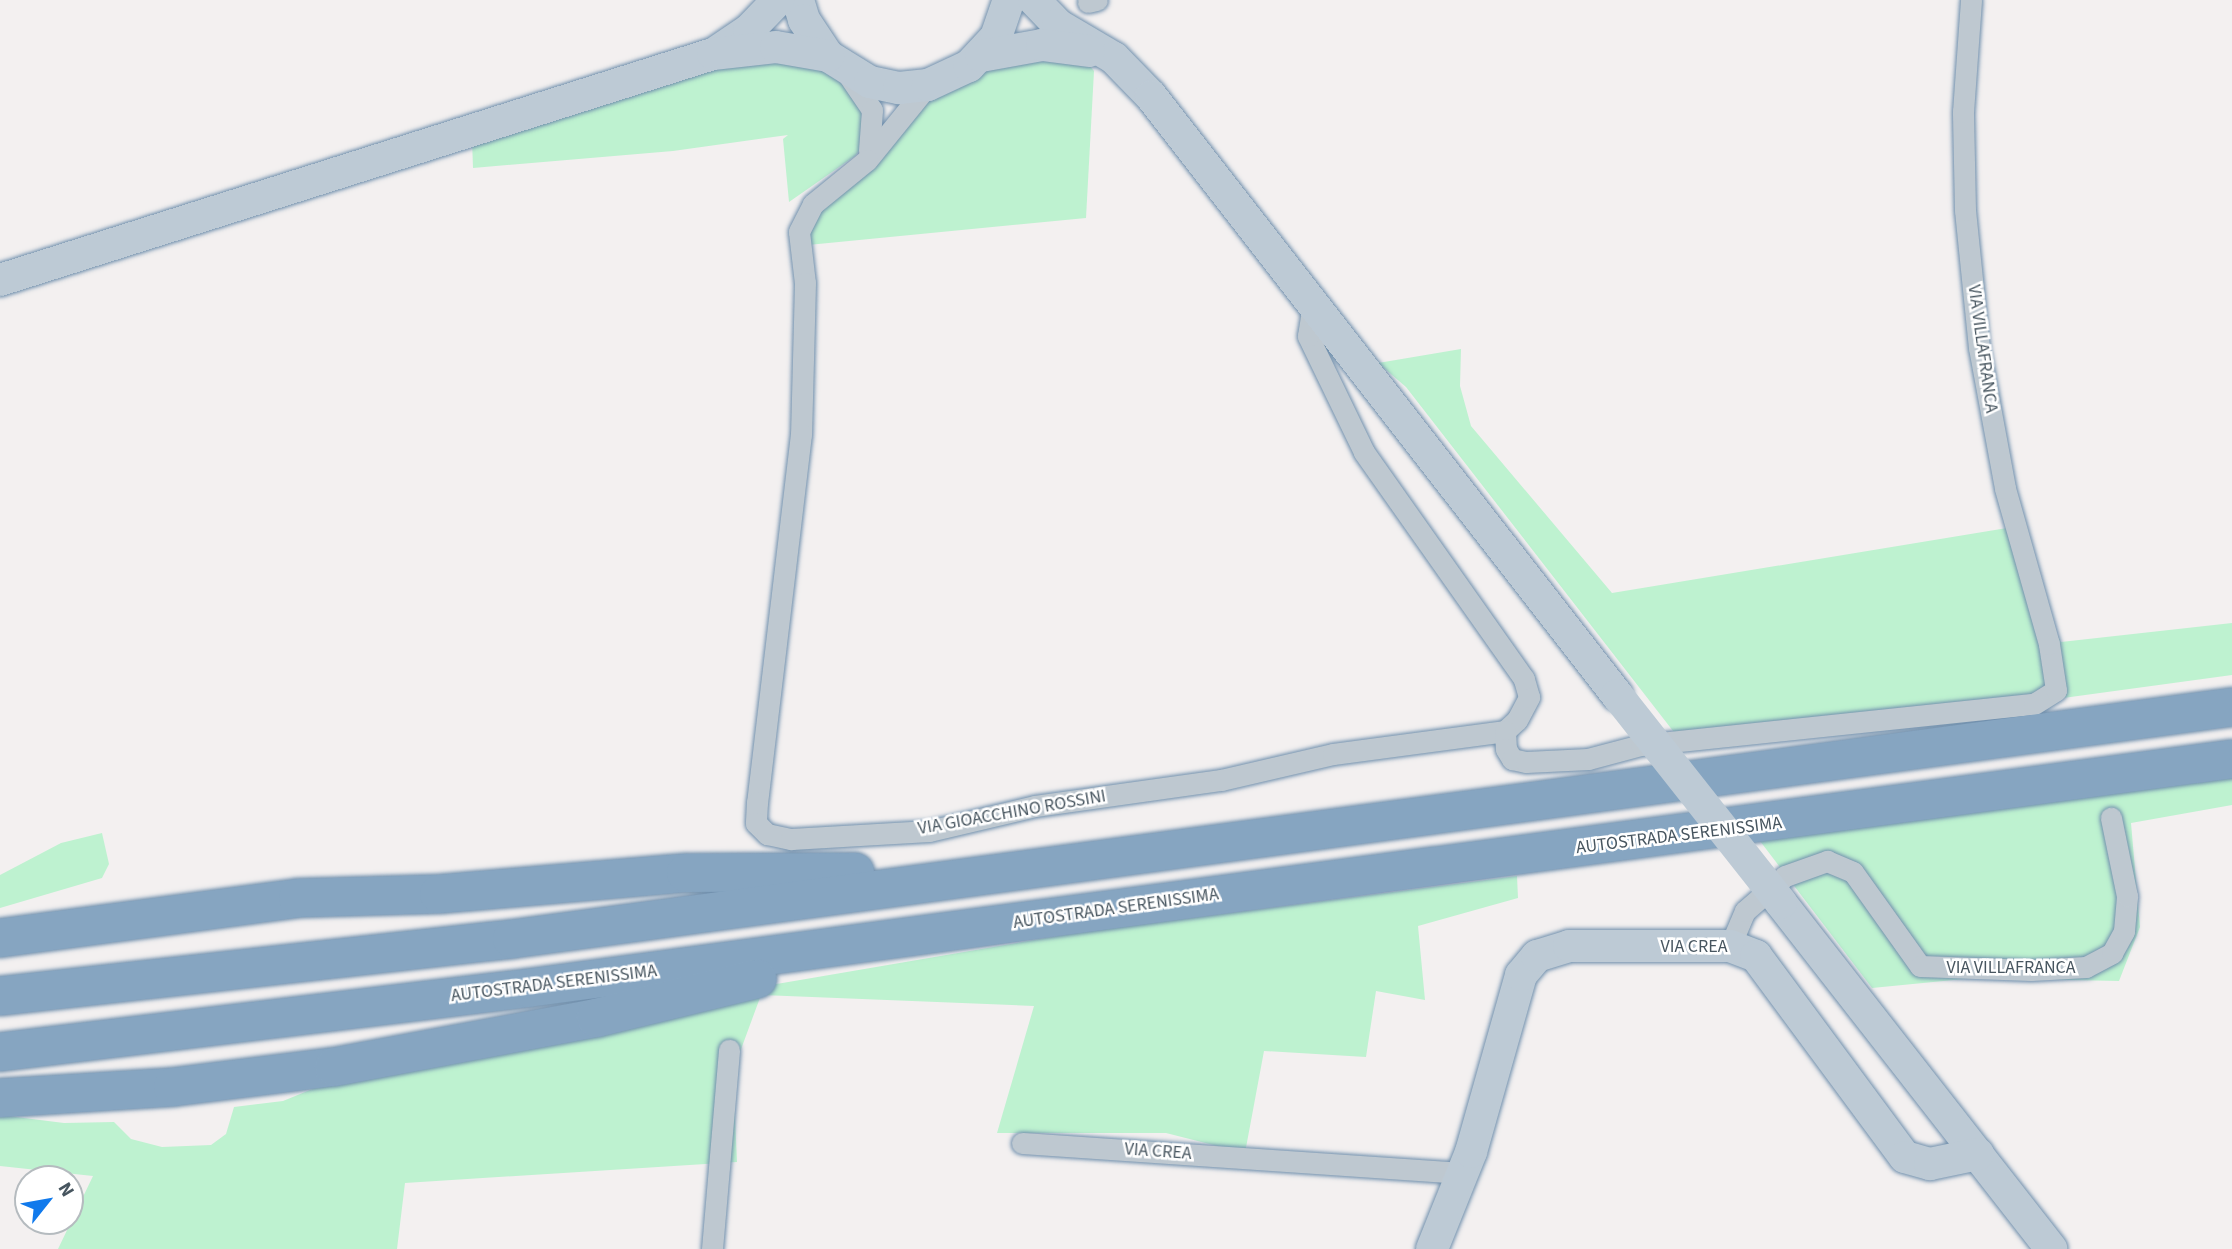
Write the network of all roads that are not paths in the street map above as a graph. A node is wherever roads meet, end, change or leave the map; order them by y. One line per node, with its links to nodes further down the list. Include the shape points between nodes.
1 (778, 0): 6 (main road, via 749,30)
2 (798, 0): 9 (main road, via 804,20)
3 (1009, 0): 7 (main road, via 996,37)
4 (1034, 0): 8 (main road, via 1058,24)
5 (1971, 0): 15 (street, VIA VILLAFRANCA, via 1963,112 1965,196 1979,348 2005,488 2049,644 2056,690 2034,704 1640,745 1588,759 1512,759)
6 (713, 54): 9 (main road, via 776,47); 12 (main road)
7 (981, 56): 8 (main road, via 1020,46 1061,44); 10 (main road, via 956,75)
8 (1114, 58): 13 (main road, via 1151,96)
9 (835, 63): 10 (main road, via 879,84); 11 (street, via 865,93 872,110 874,132)
10 (928, 85): 11 (street, VIA GIOACCHINO ROSSINI)
11 (867, 160): 15 (street, VIA GIOACCHINO ROSSINI, via 813,204 799,232 804,284 801,434 757,802 756,823 767,834 790,839 929,831 1035,806 1221,780 1333,754)
12 (0, 280)
13 (1313, 305): 15 (street, via 1308,336 1364,452 1524,679 1529,697); 27 (main road, bridge)
14 (2232, 707): 17 (highway)
15 (1505, 731)
16 (2232, 760): 19 (highway, AUTOSTRADA SERENISSIMA)
17 (1779, 769): 20 (highway, via 1629,776 894,870 686,873 439,894 298,898); 22 (highway, via 512,939)
18 (2111, 818): 21 (street, VIA VILLAFRANCA, via 2127,896 2124,931 2112,953 2086,967 1920,966 1853,872 1827,861 1785,876 1745,911)
19 (960, 930): 24 (highway, AUTOSTRADA SERENISSIMA, via 96,1044); 25 (highway, via 847,963 795,969 596,1018 360,1063 173,1087)
20 (0, 938)
21 (1730, 946): 27 (main road, VIA CREA, via 1756,956 1905,1157 1930,1164); 28 (main road, VIA CREA, via 1569,946 1527,964 1511,999)
22 (0, 996)
23 (729, 1050): 29 (street)
24 (0, 1052)
25 (0, 1098)
26 (1022, 1143): 28 (street, VIA CREA)
27 (1978, 1154): 31 (main road)
28 (1462, 1173): 30 (main road, VIA CREA)
29 (712, 1249)
30 (1432, 1249)
31 (2051, 1249)

